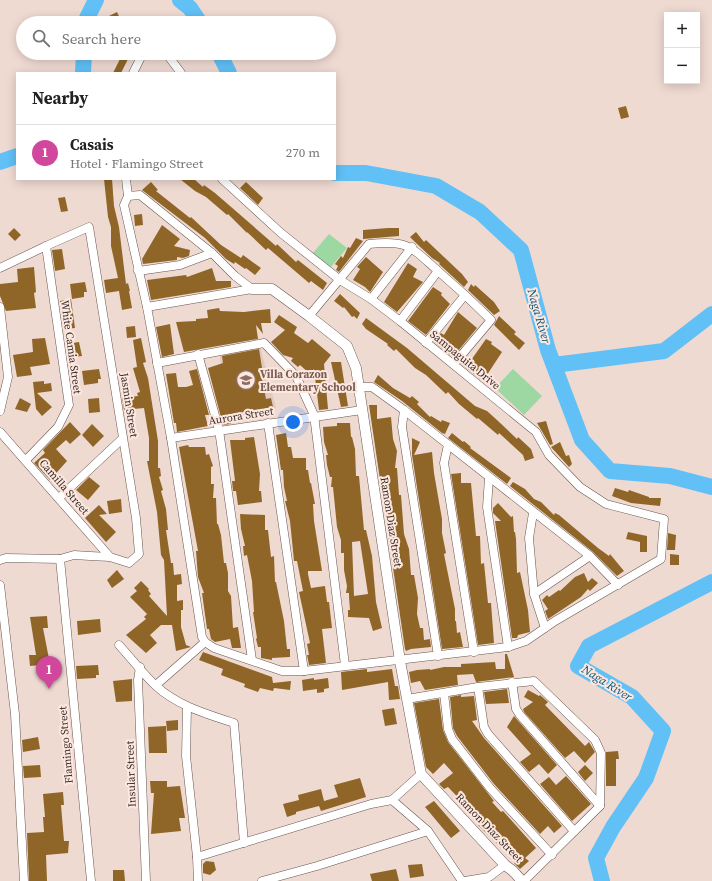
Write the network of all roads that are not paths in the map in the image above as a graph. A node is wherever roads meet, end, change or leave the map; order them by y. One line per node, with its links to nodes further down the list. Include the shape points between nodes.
1 (140, 60): 3 (street)
2 (171, 60): 4 (street)
3 (134, 72)
4 (180, 72)
5 (126, 180): 7 (street)
6 (223, 180): 14 (street, Sampaguita Drive, via 281,233)
7 (128, 196): 10 (street, via 140,195); 12 (street, via 124,205)
8 (46, 246): 11 (street); 34 (street, Jasmin Street, via 89,228); 37 (street, White Camia Street, via 69,405 58,427)
9 (412, 247): 13 (street); 14 (street, via 392,242 369,244); 17 (street)
10 (212, 253): 12 (street, via 180,265); 15 (street)
11 (0, 268)
12 (138, 271): 18 (street)
13 (438, 271): 16 (street); 21 (street)
14 (340, 280): 17 (street, Sampaguita Drive); 20 (street)
15 (252, 289): 18 (street); 20 (street, Ramon Diaz Street, via 272,289)
16 (465, 295): 22 (street); 25 (street, via 490,320)
17 (371, 299): 21 (street, Sampaguita Drive)
18 (147, 306): 24 (street)
19 (0, 307): 29 (street, via 8,377)
20 (309, 316): 26 (street, Ramon Diaz Street, via 347,346 356,368)
21 (400, 321): 22 (street, Sampaguita Drive)
22 (426, 343): 25 (street, Sampaguita Drive)
23 (198, 354): 24 (street); 30 (street, via 264,343 296,376); 32 (street)
24 (157, 363): 35 (street)
25 (454, 364): 46 (street, Sampaguita Drive, via 536,432 549,455 580,487 606,504 664,519 661,559)
26 (358, 387): 27 (street, Ramon Diaz Street); 28 (street, via 372,388)
27 (362, 410): 30 (street, Aurora Street); 55 (street, Ramon Diaz Street)
28 (404, 410): 36 (street); 53 (street, via 402,427)
29 (0, 411)
30 (314, 416): 31 (street, Aurora Street); 56 (street)
31 (268, 423): 32 (street, Aurora Street); 58 (street)
32 (219, 430): 35 (street, Aurora Street); 54 (street)
33 (0, 432): 37 (street, Camilla Street)
34 (123, 438): 39 (street); 43 (street, Jasmin Street, via 139,554 129,563)
35 (171, 438): 49 (street, via 202,637)
36 (448, 445): 38 (street); 52 (street, via 444,463)
37 (26, 460): 39 (street, Camilla Street)
38 (489, 478): 40 (street); 51 (street, via 487,507)
39 (59, 498): 43 (street, Camilla Street)
40 (533, 513): 41 (street); 47 (street, via 528,538)
41 (590, 556): 46 (street); 47 (street)
42 (2, 557): 44 (street)
43 (110, 557): 44 (street, via 74,555)
44 (60, 559): 75 (street, Flamingo Street)
45 (0, 585): 74 (street, via 15,714)
46 (618, 586): 48 (street)
47 (534, 594): 48 (street)
48 (545, 628): 51 (street, via 526,641)
49 (205, 642): 54 (street, via 214,648); 60 (street)
50 (119, 645): 57 (street)
51 (508, 647): 52 (street)
52 (474, 652): 53 (street)
53 (438, 656): 55 (street)
54 (252, 660): 58 (street, via 282,671)
55 (400, 661): 56 (street); 63 (street, Ramon Diaz Street)
56 (345, 665): 58 (street)
57 (140, 667): 60 (street); 76 (street, Insular Street, via 138,680)
58 (304, 671)
59 (512, 682): 61 (street); 67 (street, via 516,709 520,715); 67 (street, via 534,681 595,740 601,753)
60 (156, 685): 64 (street)
61 (478, 687): 62 (street); 69 (street, via 484,727 488,734)
62 (444, 693): 63 (street); 71 (street, via 448,729 452,739 490,788)
63 (408, 699): 65 (street, Ramon Diaz Street)
64 (187, 707): 70 (street, via 234,723); 72 (street, via 186,756)
65 (421, 774): 66 (street); 73 (street, Ramon Diaz Street)
66 (392, 800): 68 (street); 70 (street, via 371,804)
67 (600, 806): 69 (street)
68 (428, 831): 78 (street); 79 (street)
69 (574, 831): 71 (street)
70 (244, 843): 72 (street)
71 (552, 855): 80 (street)
72 (197, 857): 77 (street)
73 (505, 865): 79 (street, via 489,877); 80 (street, Ramon Diaz Street)
74 (24, 881)
75 (90, 881)
76 (146, 881)
77 (198, 881)
78 (262, 881)
79 (464, 881)
80 (523, 881)

